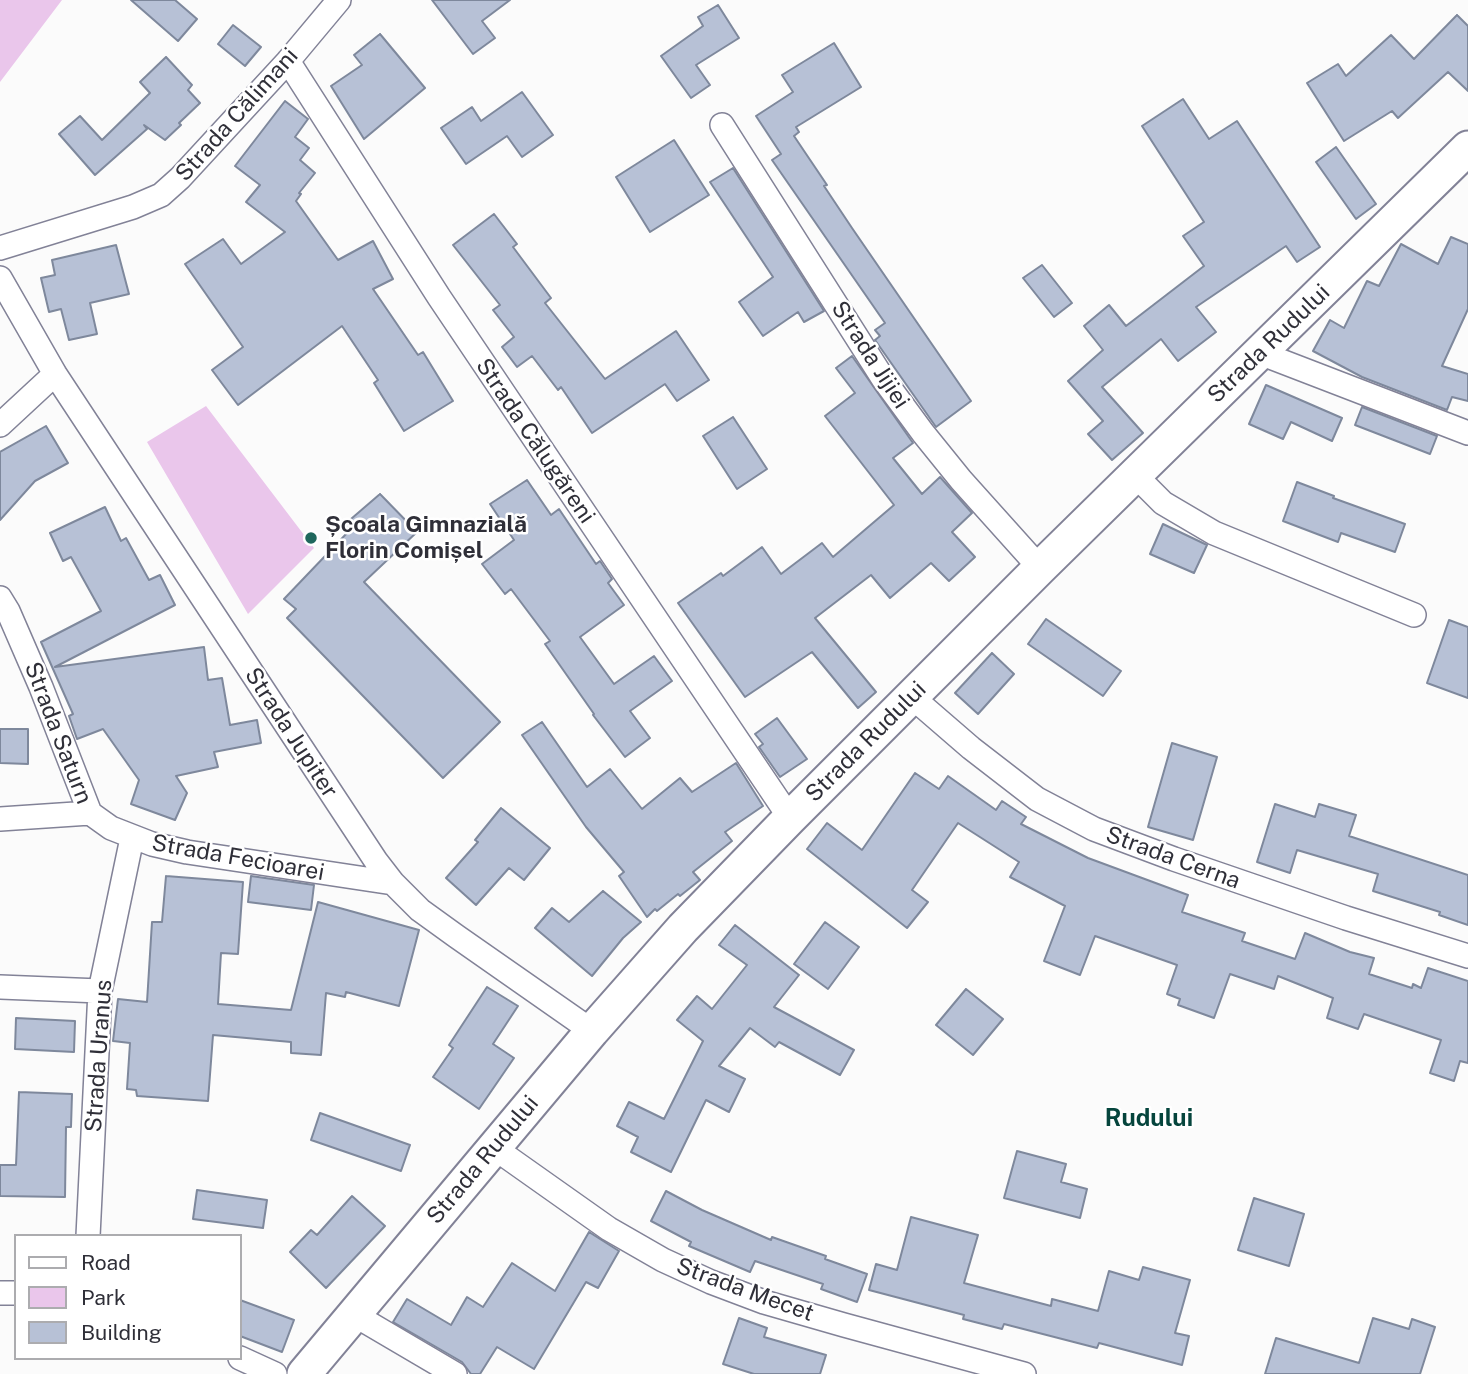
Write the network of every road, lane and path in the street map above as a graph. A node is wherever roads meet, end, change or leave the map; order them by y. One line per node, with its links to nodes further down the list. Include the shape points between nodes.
1 (339, 0): 2 (street, Strada Călimani)
2 (288, 61): 5 (street, Strada Călimani, via 161,195); 17 (street, Strada Călugăreni, via 439,297)
3 (722, 125): 12 (street, Strada Jijiei, via 922,433)
4 (1468, 148): 7 (main road, Strada Rudului)
5 (0, 248)
6 (0, 278): 8 (street, Strada Jupiter)
7 (1260, 353): 10 (street); 11 (main road, Strada Rudului)
8 (55, 374): 9 (street); 20 (street, Strada Jupiter)
9 (0, 425)
10 (1468, 433)
11 (1135, 475): 12 (main road, Strada Rudului); 14 (street, via 1163,503 1214,533)
12 (1040, 568): 15 (main road, Strada Rudului)
13 (3, 607): 16 (street, Strada Saturn)
14 (1414, 615)
15 (912, 697): 17 (main road, Strada Rudului); 21 (street, Strada Cerna, via 1037,799 1094,829)
16 (90, 813): 18 (street, Strada Saturn); 19 (street, Strada Fecioarei)
17 (790, 818): 24 (main road, Strada Rudului)
18 (0, 819)
19 (132, 838): 20 (street, Strada Fecioarei, via 187,852); 23 (street, Strada Uranus)
20 (393, 883): 24 (street, Strada Jupiter, via 420,910)
21 (1468, 956)
22 (0, 987): 23 (street)
23 (100, 991): 26 (street, Strada Uranus)
24 (592, 1031): 25 (main road, Strada Rudului)
25 (493, 1147): 27 (main road, Strada Rudului); 32 (street, Strada Mecet, via 609,1229 711,1282 791,1310)
26 (88, 1234)
27 (353, 1314): 30 (main road, Strada Rudului); 31 (street)
28 (242, 1359): 29 (street)
29 (275, 1374)
30 (304, 1374)
31 (455, 1374)
32 (1024, 1374)

